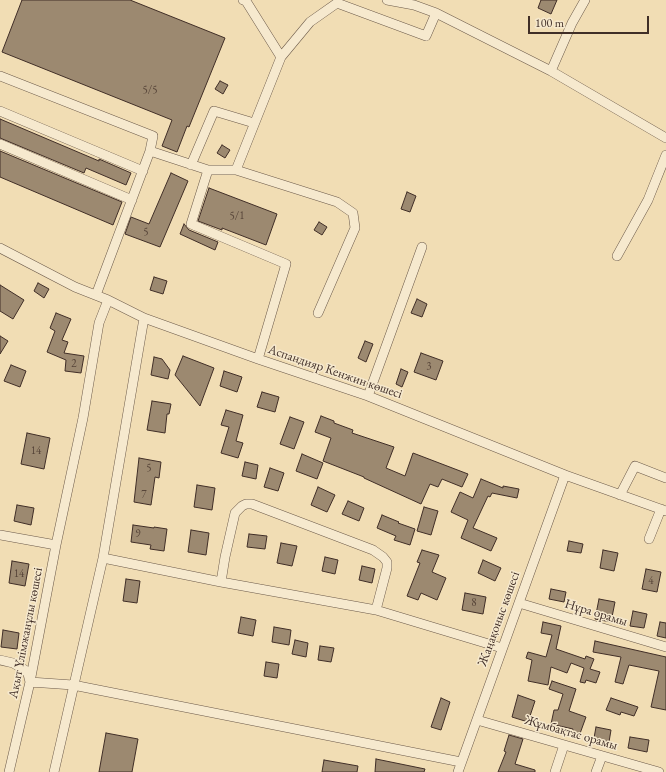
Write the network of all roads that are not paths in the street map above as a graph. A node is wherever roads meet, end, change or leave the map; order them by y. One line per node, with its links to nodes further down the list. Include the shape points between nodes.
1 (243, 0): 5 (street)
2 (387, 0): 4 (street, via 414,4)
3 (585, 0): 6 (street)
4 (436, 13): 5 (street, via 426,36 337,3 310,22); 6 (street)
5 (281, 57): 9 (street)
6 (551, 71): 10 (street)
7 (0, 76): 12 (street, via 153,136)
8 (0, 111): 17 (street)
9 (254, 123): 14 (street, via 214,111); 16 (street)
10 (666, 138)
11 (0, 144): 18 (street)
12 (150, 152): 14 (street); 17 (street)
13 (666, 154): 21 (street, via 648,200)
14 (191, 165): 15 (street)
15 (208, 170): 16 (street); 26 (street, via 191,224 286,264)
16 (236, 170): 24 (street, via 337,202 353,213 355,228)
17 (143, 171): 18 (street)
18 (132, 200): 22 (street)
19 (422, 247): 27 (street)
20 (0, 248): 22 (street, Аспандияр Кенжин көшесі, via 75,287)
21 (617, 256)
22 (96, 295): 23 (street, Аспандияр Кенжин көшесі)
23 (108, 300): 25 (street, Аспандияр Кенжин көшесі); 34 (street, Ақыт Үлімжанұлы көшесі, via 99,323 83,418)
24 (318, 313)
25 (144, 318): 26 (street, Аспандияр Кенжин көшесі); 35 (street)
26 (258, 359): 27 (street, Аспандияр Кенжин көшесі)
27 (368, 396): 28 (street, Аспандияр Кенжин көшесі)
28 (565, 475): 30 (street, Аспандияр Кенжин көшесі); 37 (street, Жаңақоныс көшесі)
29 (666, 478): 30 (street, via 635,466)
30 (620, 494): 31 (street, Аспандияр Кенжин көшесі)
31 (663, 510): 33 (street)
32 (0, 534): 34 (street)
33 (649, 539)
34 (56, 545): 42 (street, Ақыт Үлімжанұлы көшесі)
35 (103, 558): 36 (street); 43 (street)
36 (221, 582): 38 (street); 38 (street, via 235,512 242,506 252,504 373,550 383,557 388,568)
37 (519, 604): 39 (street, Нұра орамы); 40 (street, Жаңақоныс көшесі)
38 (376, 610): 40 (street)
39 (666, 647)
40 (502, 648): 44 (street, Жаңақоныс көшесі)
41 (0, 660): 42 (street, via 13,663 25,670)
42 (30, 682): 43 (street); 49 (street, Ақыт Үлімжанұлы көшесі)
43 (74, 685): 47 (street); 50 (street)
44 (477, 720): 45 (street, Жұмбақтас орамы); 47 (street, Жаңақоныс көшесі)
45 (564, 745): 46 (street, Жұмбақтас орамы); 52 (street)
46 (602, 756): 48 (street, Жұмбақтас орамы); 53 (street)
47 (461, 762): 51 (street, Жаңақоныс көшесі)
48 (655, 771)
49 (10, 772)
50 (54, 772)
51 (458, 772)
52 (555, 772)
53 (596, 772)

